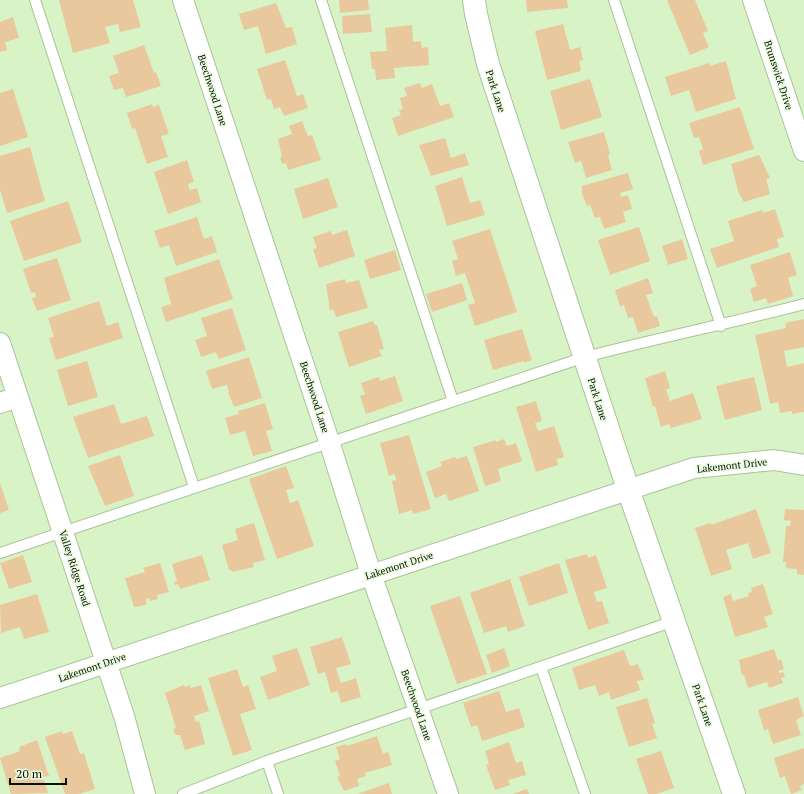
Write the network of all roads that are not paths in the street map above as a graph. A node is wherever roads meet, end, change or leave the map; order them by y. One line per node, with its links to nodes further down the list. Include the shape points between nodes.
1 (35, 0): 16 (lane)
2 (184, 0): 14 (street, Beechwood Lane)
3 (321, 0): 13 (lane)
4 (474, 0): 11 (street, Park Lane, via 488,64)
5 (614, 0): 9 (lane)
6 (753, 0): 7 (street, Brunswick Drive)
7 (804, 151)
8 (804, 304): 9 (lane)
9 (721, 326): 11 (lane)
10 (0, 343): 12 (street, Valley Ridge Road)
11 (585, 357): 13 (lane); 17 (street, Park Lane)
12 (9, 400): 18 (street, Valley Ridge Road)
13 (453, 400): 14 (lane)
14 (329, 441): 16 (lane); 20 (street, Beechwood Lane)
15 (804, 465): 17 (street, Lakemont Drive, via 774,460 694,468)
16 (194, 487): 18 (lane)
17 (628, 489): 20 (street, Lakemont Drive); 21 (street, Park Lane)
18 (62, 532): 19 (lane); 22 (street, Valley Ridge Road)
19 (0, 553)
20 (370, 574): 22 (street, Lakemont Drive); 25 (street, Beechwood Lane)
21 (674, 621): 23 (lane); 32 (street, Park Lane)
22 (106, 662): 24 (street, Lakemont Drive); 27 (street, Valley Ridge Road)
23 (541, 667): 25 (lane); 31 (lane)
24 (0, 698)
25 (419, 708): 26 (lane); 30 (street, Beechwood Lane)
26 (267, 761): 28 (lane); 29 (lane)
27 (145, 794)
28 (183, 794)
29 (278, 794)
30 (448, 794)
31 (585, 794)
32 (734, 794)

